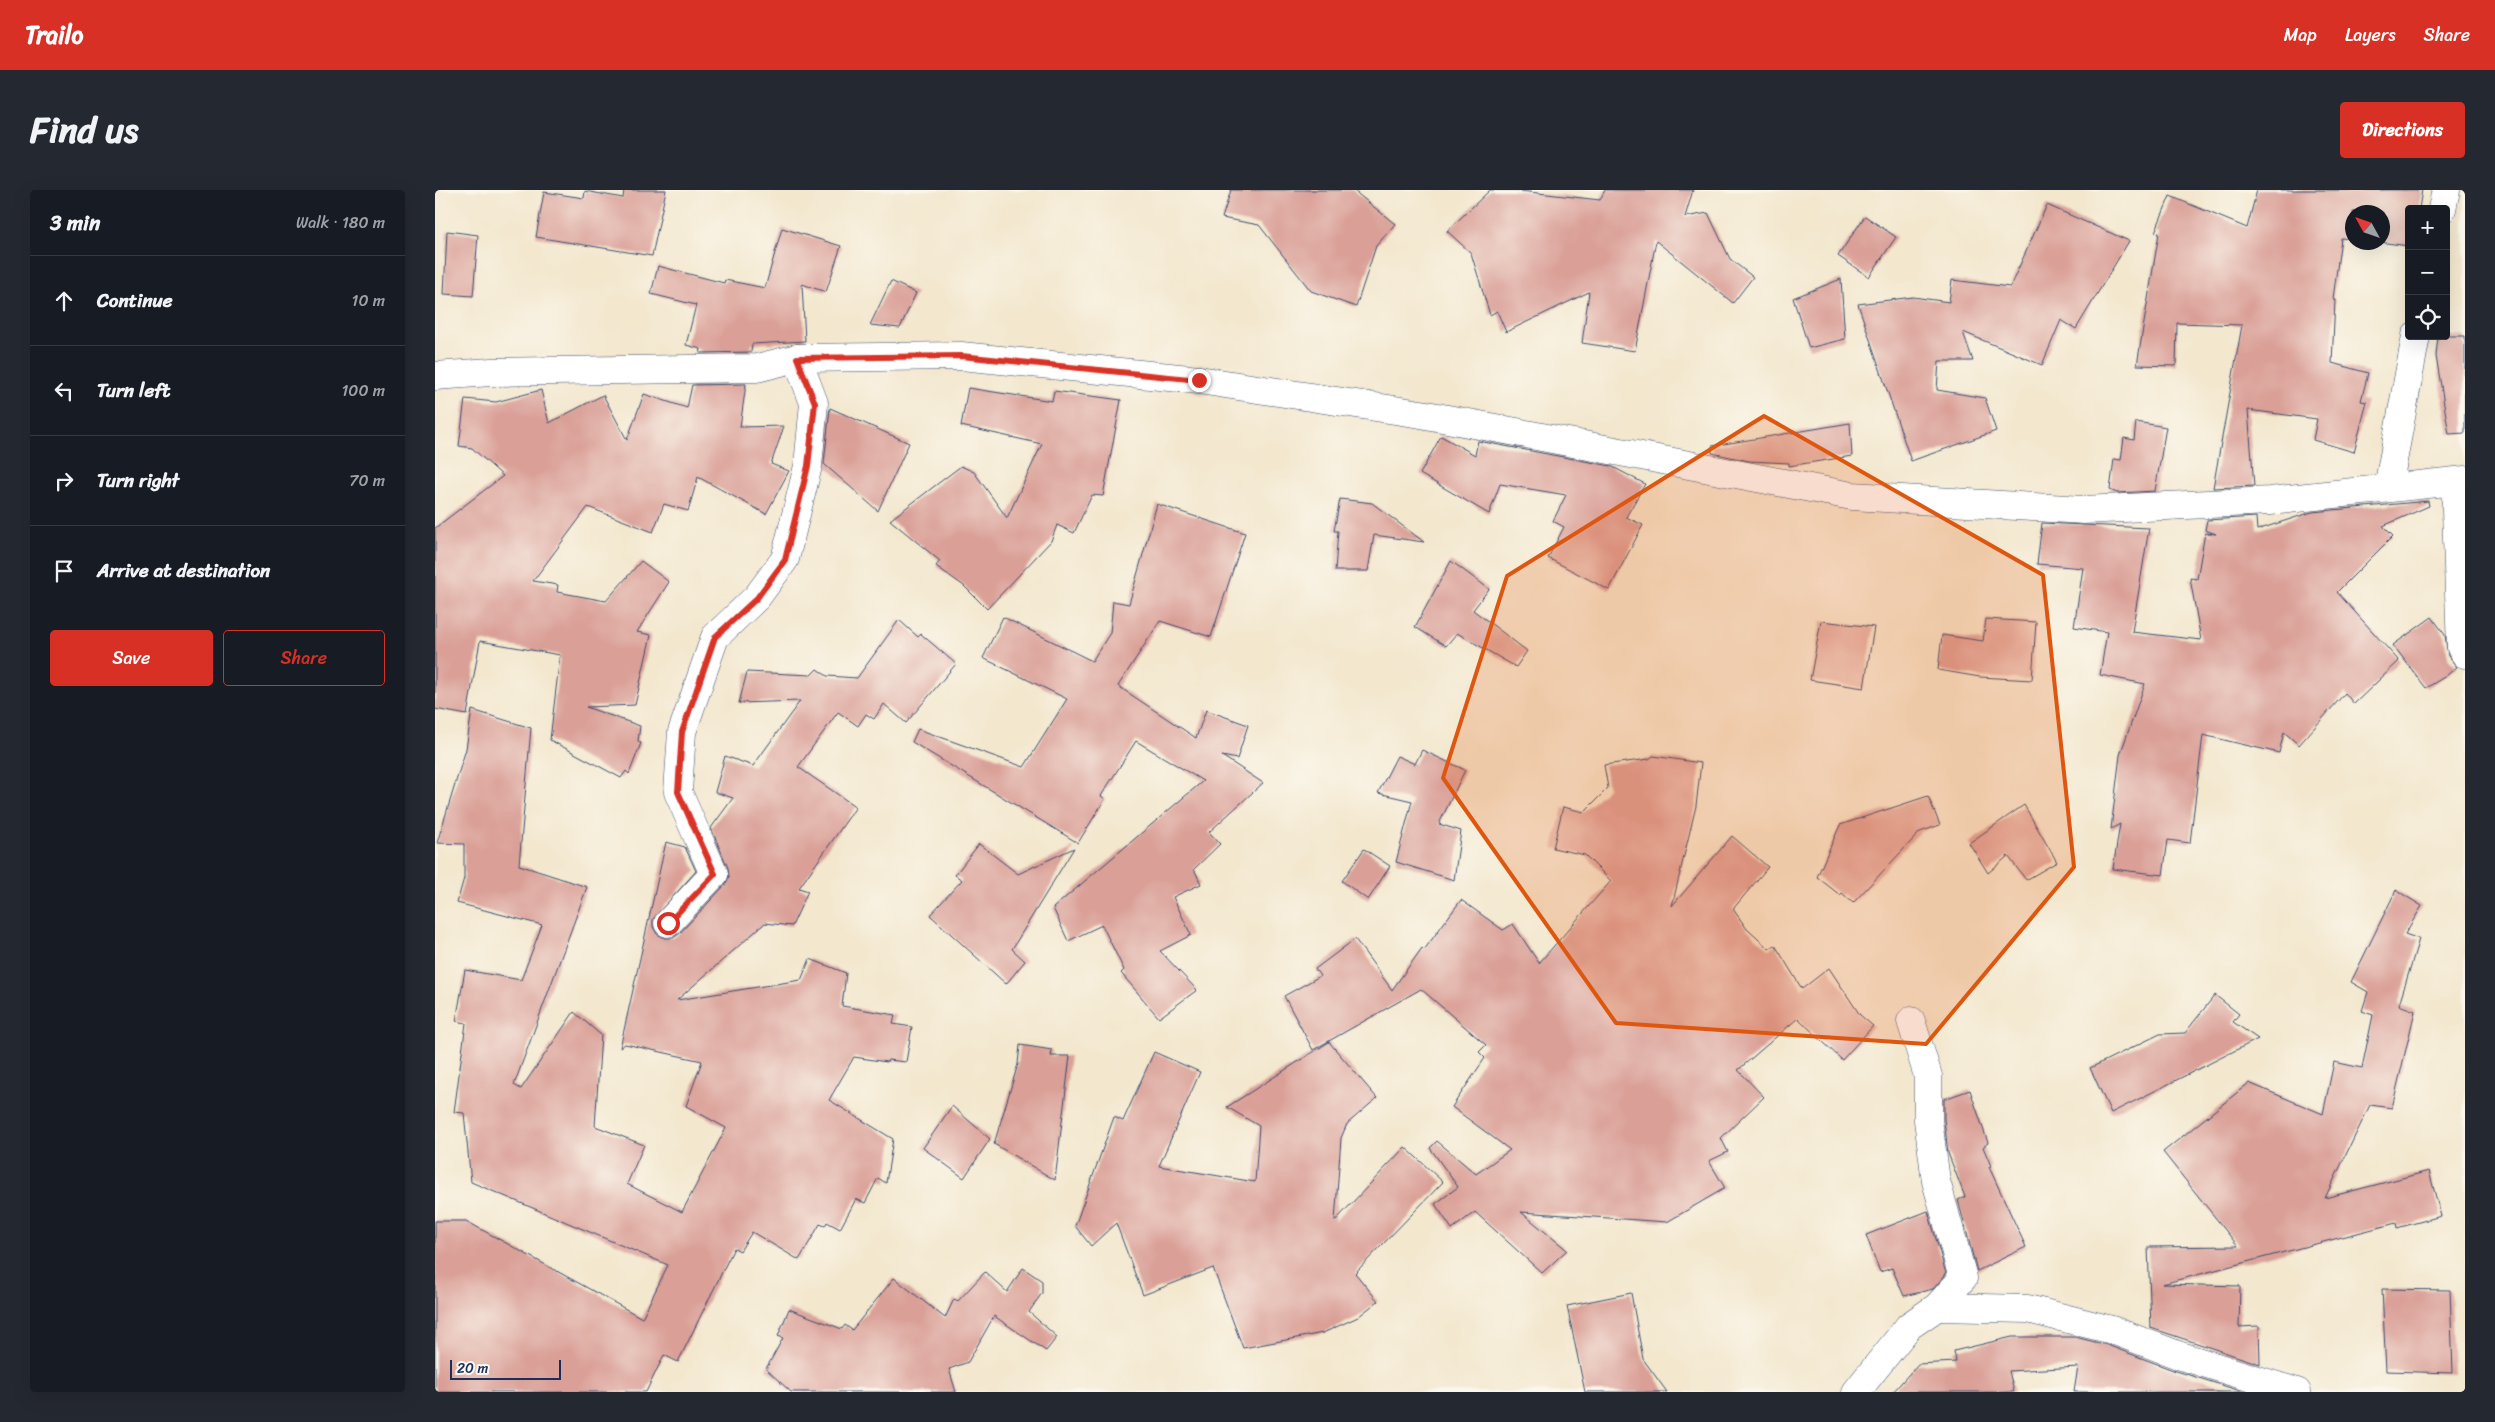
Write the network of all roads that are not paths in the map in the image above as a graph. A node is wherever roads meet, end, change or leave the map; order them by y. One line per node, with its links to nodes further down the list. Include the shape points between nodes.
1 (2446, 190): 2 (street)
2 (2443, 205)
3 (2415, 340): 7 (street)
4 (797, 358): 5 (street, via 757,368); 7 (street, via 961,356 1199,380 1421,414 1851,496 2083,510 2270,501); 9 (street, via 815,403 808,466 785,560 757,598 715,637 682,732 678,792 715,874)
5 (435, 376)
6 (2460, 481): 7 (street); 8 (street, via 2461,648)
7 (2387, 488)
8 (2465, 654)
9 (668, 923)
10 (1911, 1021): 11 (street, via 1928,1076 1927,1120 1936,1181 1963,1278)
11 (1937, 1307): 12 (street, via 1909,1326); 13 (street, via 2027,1309 2112,1330 2178,1355)
12 (1856, 1392)
13 (2297, 1392)

